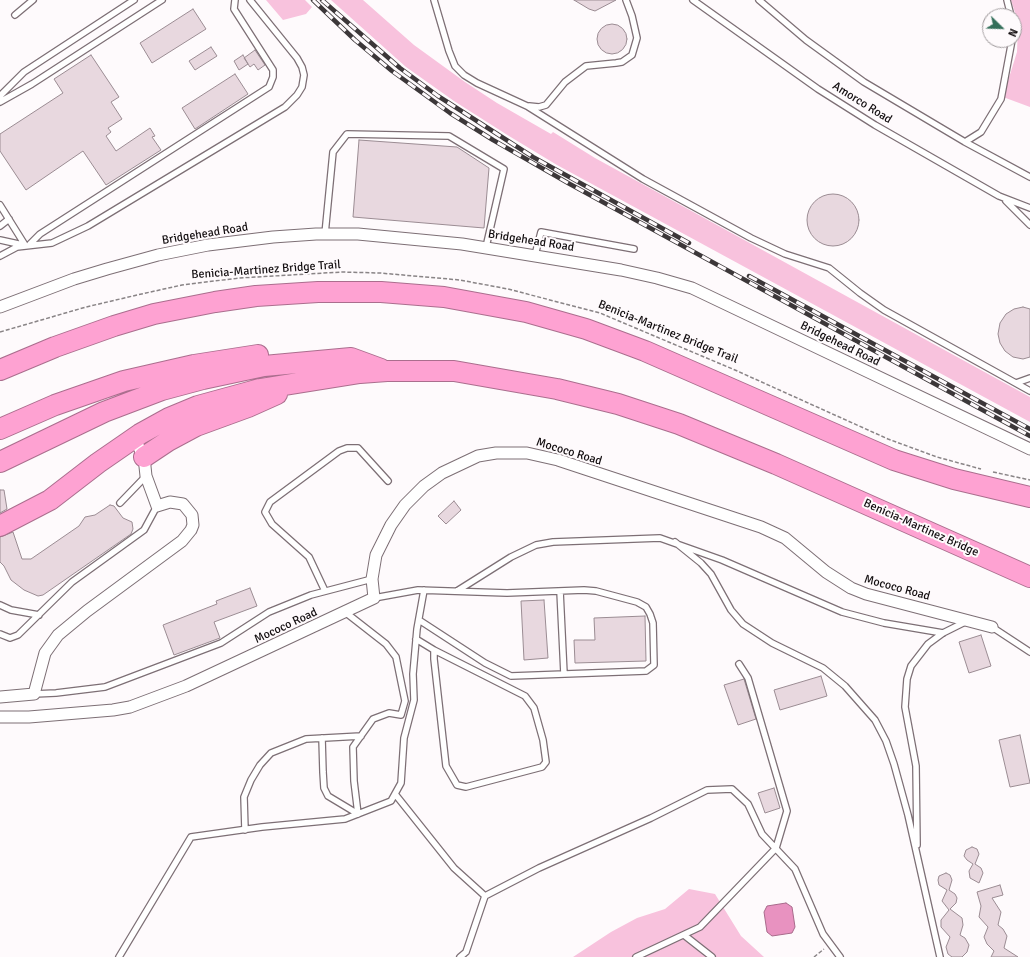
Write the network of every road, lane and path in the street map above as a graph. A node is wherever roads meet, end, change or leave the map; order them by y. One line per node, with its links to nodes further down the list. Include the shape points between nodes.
1 (33, 0): 12 (lane)
2 (134, 0): 14 (lane, via 24,72)
3 (162, 0): 15 (lane)
4 (235, 0): 27 (lane, via 234,9 273,70 269,87 40,234)
5 (250, 0): 27 (lane, via 302,67 304,75 297,95 285,107 88,226 52,243)
6 (434, 0): 11 (lane)
7 (438, 0): 11 (lane)
8 (626, 0): 16 (lane, via 637,38 632,55 622,62 586,66 565,82 546,105)
9 (693, 0): 19 (lane, Amorco Road, via 818,89 875,125)
10 (758, 0): 17 (lane, via 843,68 895,102)
11 (438, 9): 16 (lane, via 455,66 477,83)
12 (15, 15)
13 (1011, 48): 17 (lane, via 1001,99 981,132)
14 (0, 96)
15 (0, 102)
16 (527, 106): 39 (lane, via 643,178 751,238 784,254 829,268 884,310)
17 (965, 142): 18 (lane)
18 (1030, 177)
19 (1000, 196): 21 (lane, Amorco Road); 23 (lane)
20 (0, 205): 22 (lane)
21 (1030, 208)
22 (9, 219): 24 (lane); 27 (lane)
23 (1030, 225)
24 (0, 226)
25 (325, 234): 28 (street, Bridgehead Road, via 412,238); 28 (lane, via 333,152 347,134 449,136 504,169); 32 (street, Bridgehead Road, via 208,245 158,255 74,279)
26 (0, 240): 27 (lane)
27 (28, 245): 31 (lane, via 17,247)
28 (486, 247): 30 (street, Bridgehead Road)
29 (634, 249): 30 (lane, via 541,232)
30 (535, 255): 43 (street, Bridgehead Road, via 657,278 692,288)
31 (0, 256)
32 (0, 307)
33 (0, 332): 46 (path, Benicia-Martinez Bridge Trail, via 137,295 182,285 238,278 342,272 460,280 508,289 600,313 888,439 937,457)
34 (326, 360): 36 (highway, via 351,358); 41 (highway, via 299,352 282,352 180,367 82,395); 44 (highway, via 244,370 162,390 104,412)
35 (0, 370): 50 (highway, via 114,326 160,313 215,302 263,295 318,292 381,292 444,297 526,312 599,334 645,351 894,460 954,480)
36 (387, 371): 38 (highway); 55 (highway, Benicia-Martinez Bridge, via 454,371 537,384 599,399 672,422 812,479)
37 (1030, 378): 39 (lane)
38 (304, 382): 42 (highway, via 255,390 203,404 169,418); 45 (highway, via 248,407 196,426 168,441)
39 (1016, 384): 40 (lane)
40 (1030, 391)
41 (0, 428)
42 (134, 438): 45 (street); 53 (highway, via 50,500)
43 (1030, 449)
44 (0, 462)
45 (145, 467): 51 (lane); 52 (street)
46 (984, 470)
47 (992, 472): 48 (path)
48 (1030, 480)
49 (388, 481): 58 (lane, via 358,448 347,448 339,451 270,502 265,512 272,524 309,557)
50 (1030, 497)
51 (120, 503)
52 (157, 506): 64 (lane, via 144,530 72,582); 75 (street, via 174,502 187,507 193,520 189,534 58,636 45,653)
53 (0, 526)
54 (675, 542): 59 (lane, via 645,538 536,545); 68 (lane, via 842,612 884,623); 84 (lane, via 711,574 731,610 743,624 772,644 823,668 846,686 875,720 886,741)
55 (1030, 577)
56 (372, 579): 58 (lane); 61 (street, Mococo Road); 66 (street, Mococo Road, via 376,555 391,525 405,505 424,486 442,473 478,456 527,453 558,460 774,531 826,572 851,588 872,596)
57 (424, 590): 59 (lane); 61 (lane); 65 (lane)
58 (325, 591): 75 (lane, via 269,612 221,643 105,687 56,694)
59 (456, 591): 60 (lane)
60 (560, 591): 74 (lane); 74 (lane, via 596,591 637,602 646,607 653,630 654,665 646,671)
61 (374, 598): 63 (street, Mococo Road)
62 (0, 605): 64 (lane, via 11,610)
63 (345, 612): 77 (street, Mococo Road, via 186,686 130,707 29,717); 78 (lane, via 386,644 396,656 406,701 401,715 389,713 373,719)
64 (39, 615): 69 (lane, via 18,635 10,638)
65 (419, 620): 70 (lane); 74 (lane, via 485,664 511,676)
66 (969, 620): 67 (street, Mococo Road); 68 (lane)
67 (992, 627): 72 (lane)
68 (942, 633): 84 (lane, via 928,644 911,666 906,686 905,707 917,774)
69 (0, 634)
70 (416, 639): 71 (lane); 80 (lane, via 414,700 404,738 401,783)
71 (434, 650): 71 (lane, via 446,766 457,786 466,787 542,767 546,762 543,740 534,708 525,696)
72 (1030, 652)
73 (740, 664): 83 (lane, via 748,678 787,811)
74 (564, 674)
75 (34, 694): 76 (street)
76 (0, 697)
77 (0, 717)
78 (361, 736): 79 (lane); 81 (lane, via 353,747)
79 (322, 738): 81 (lane, via 324,788 328,796); 82 (lane, via 306,739 271,752 260,765 244,797)
80 (395, 794): 81 (lane, via 391,801); 85 (lane, via 454,868)
81 (358, 814): 82 (lane, via 345,819)
82 (245, 830): 88 (lane, via 191,837)
83 (776, 848): 85 (lane, via 762,834 748,804 732,789 707,790); 86 (lane, via 700,927); 87 (lane, via 796,869 823,934)
84 (917, 853): 94 (lane)
85 (485, 896): 89 (lane, via 466,952)
86 (684, 935): 90 (lane); 91 (lane)
87 (830, 943): 92 (path); 93 (lane)
88 (119, 957)
89 (460, 957)
90 (636, 957)
91 (712, 957)
92 (814, 957)
93 (840, 957)
94 (940, 957)

